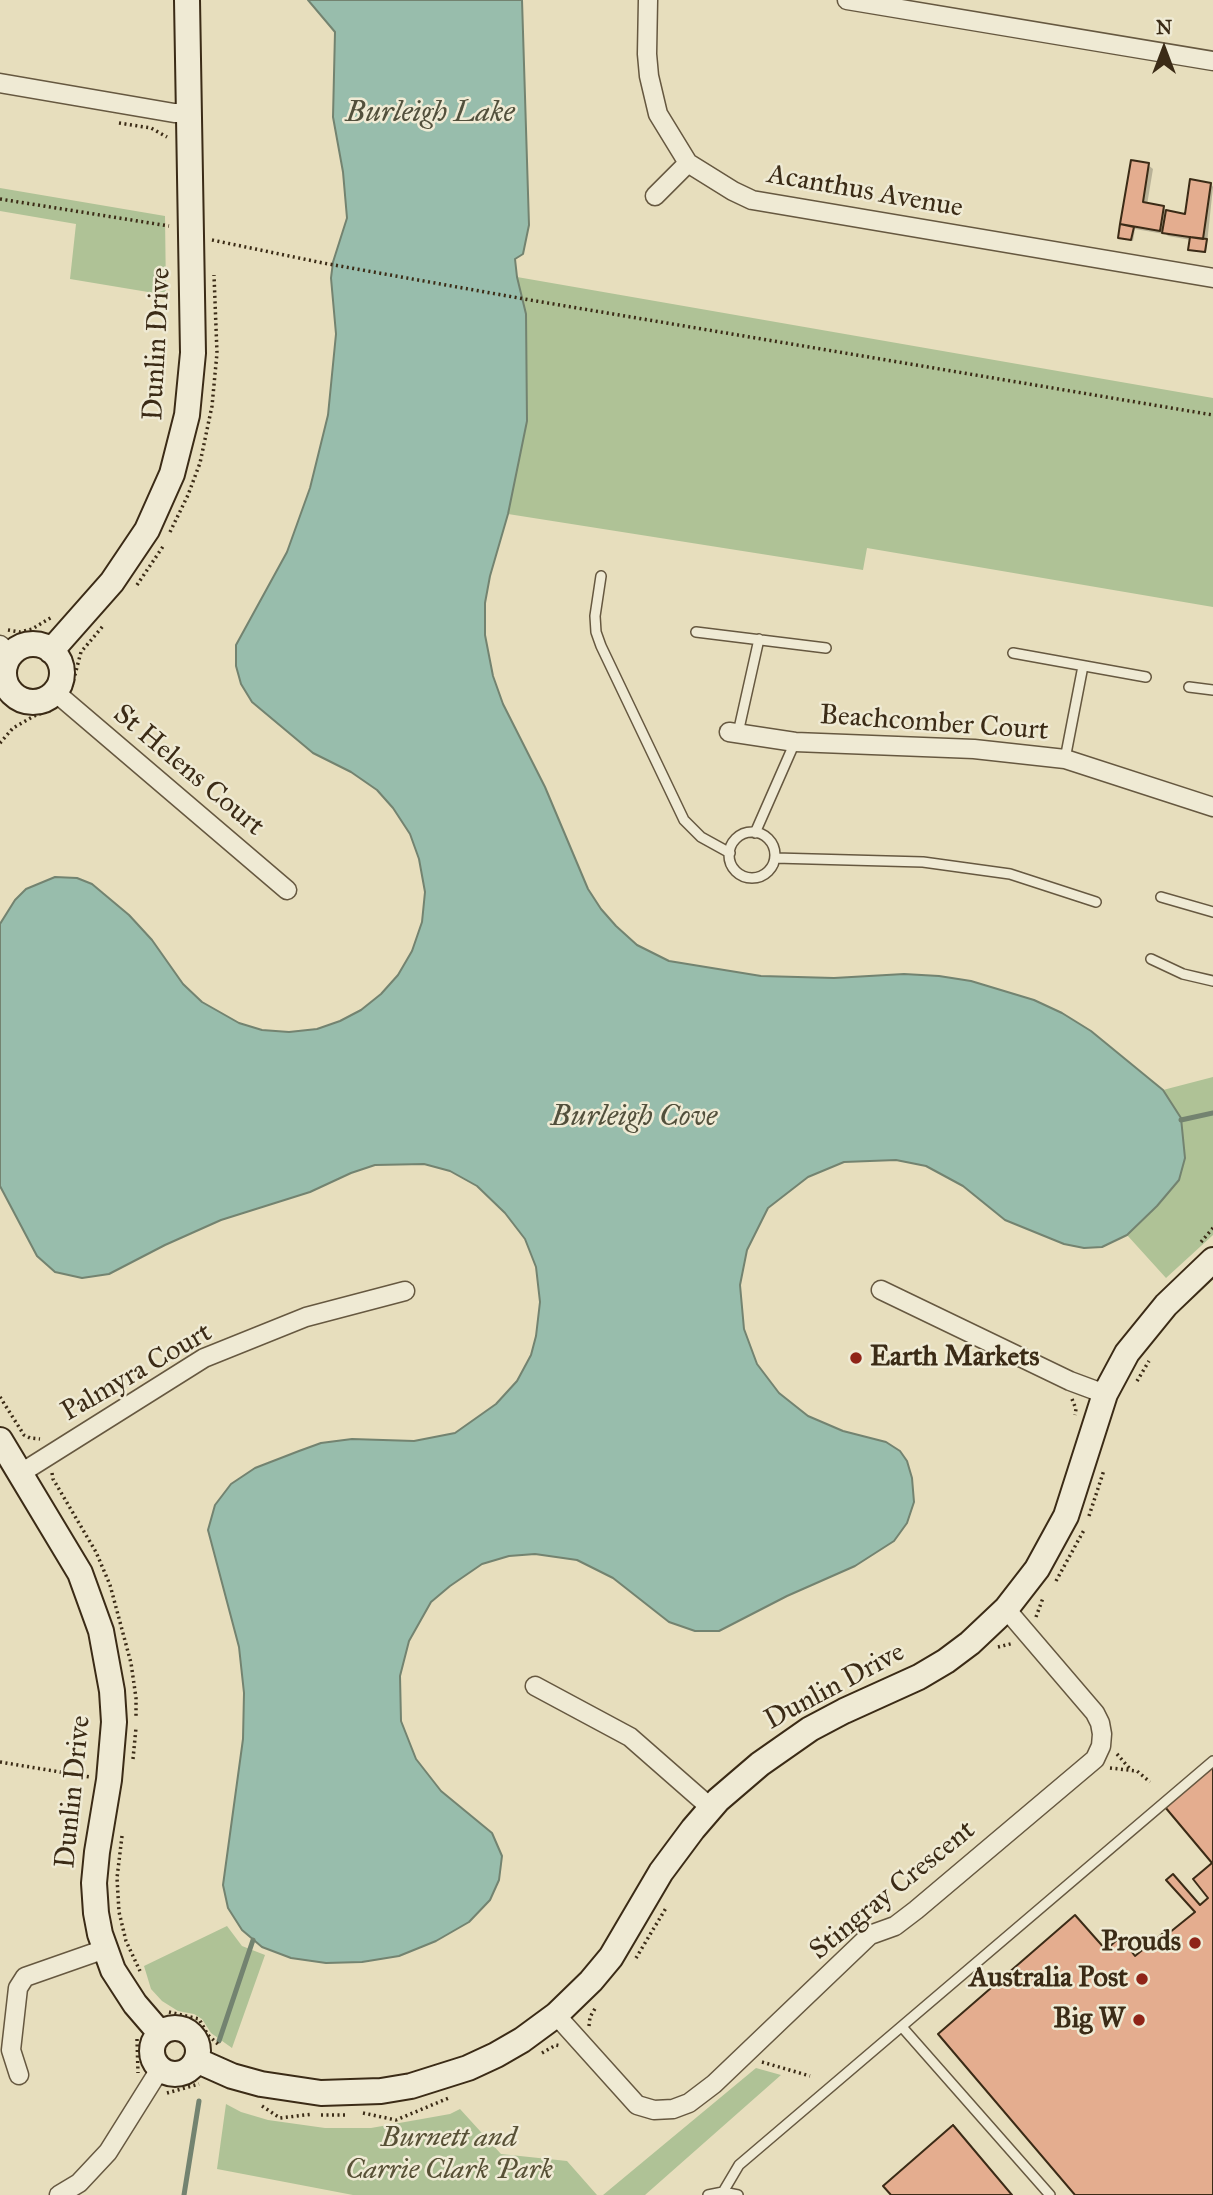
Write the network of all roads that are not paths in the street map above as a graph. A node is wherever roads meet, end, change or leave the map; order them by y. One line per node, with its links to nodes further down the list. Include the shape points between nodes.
1 (187, 0): 6 (street, Dunlin Drive)
2 (648, 0): 7 (street, Acanthus Avenue, via 651,91 658,114)
3 (847, 0): 4 (street)
4 (1213, 61)
5 (0, 83): 6 (street)
6 (188, 113): 15 (street, Dunlin Drive, via 193,353 181,444 160,502 131,557)
7 (688, 163): 8 (street); 9 (street, Acanthus Avenue, via 752,200)
8 (655, 196)
9 (1213, 278)
10 (601, 576): 28 (lane, via 595,616 601,646 684,820 701,837)
11 (696, 632): 12 (lane)
12 (759, 639): 14 (lane); 23 (lane)
13 (5, 644): 15 (street, via 35,645); 22 (street)
14 (826, 648)
15 (51, 651): 21 (street, via 62,676)
16 (1013, 653): 17 (lane)
17 (1083, 666): 18 (lane); 25 (lane)
18 (1146, 677)
19 (1189, 687): 20 (lane)
20 (1213, 690)
21 (54, 701): 22 (street); 30 (street, St Helens Court)
22 (7, 703)
23 (733, 733): 24 (street, Beachcomber Court)
24 (796, 742): 25 (street, Beachcomber Court, via 974,749); 27 (lane)
25 (1065, 760): 26 (street, Beachcomber Court)
26 (1213, 807)
27 (755, 833): 28 (lane, via 735,840); 29 (lane, via 773,845)
28 (730, 853): 29 (lane, via 733,868 746,877 762,877)
29 (775, 858): 32 (lane, via 923,862 1010,874)
30 (287, 890)
31 (1161, 897): 33 (lane)
32 (1096, 902)
33 (1213, 912)
34 (1151, 959): 35 (lane)
35 (1213, 981)
36 (1209, 1249): 39 (street, Dunlin Drive, via 1128,1353)
37 (881, 1290): 39 (street)
38 (405, 1292): 41 (street, Palmyra Court, via 306,1317 204,1358)
39 (1105, 1394): 42 (street, Dunlin Drive, via 1066,1516 1037,1569)
40 (0, 1440): 41 (street, Dunlin Drive)
41 (21, 1473): 46 (street, Dunlin Drive, via 80,1573 101,1631 112,1691 114,1722 93,1779 96,1913)
42 (1006, 1609): 45 (street, Dunlin Drive, via 937,1666 784,1746); 47 (street, Stingray Crescent, via 1095,1713 1101,1745 1095,1759 916,1910 895,1926 870,1935 689,2104 654,2110 637,2105)
43 (535, 1686): 45 (street, via 631,1737)
44 (1213, 1762): 48 (lane)
45 (711, 1808): 47 (street, Dunlin Drive, via 661,1872 611,1957)
46 (105, 1949): 49 (street, Dunlin Drive, via 124,1989); 52 (street, via 25,1977 18,1988 10,2050)
47 (556, 2015): 50 (street, Dunlin Drive, via 496,2056 411,2086 381,2091 321,2093 261,2084)
48 (902, 2027): 53 (lane, via 739,2165); 57 (lane)
49 (160, 2033): 50 (street, via 174,2028 188,2032 197,2045); 51 (street, via 152,2056)
50 (196, 2060): 51 (street, via 185,2073 167,2074)
51 (160, 2069): 54 (street, via 108,2152 79,2183)
52 (19, 2075)
53 (723, 2192): 55 (lane); 56 (lane)
54 (59, 2195)
55 (708, 2195)
56 (738, 2195)
57 (1050, 2195)

